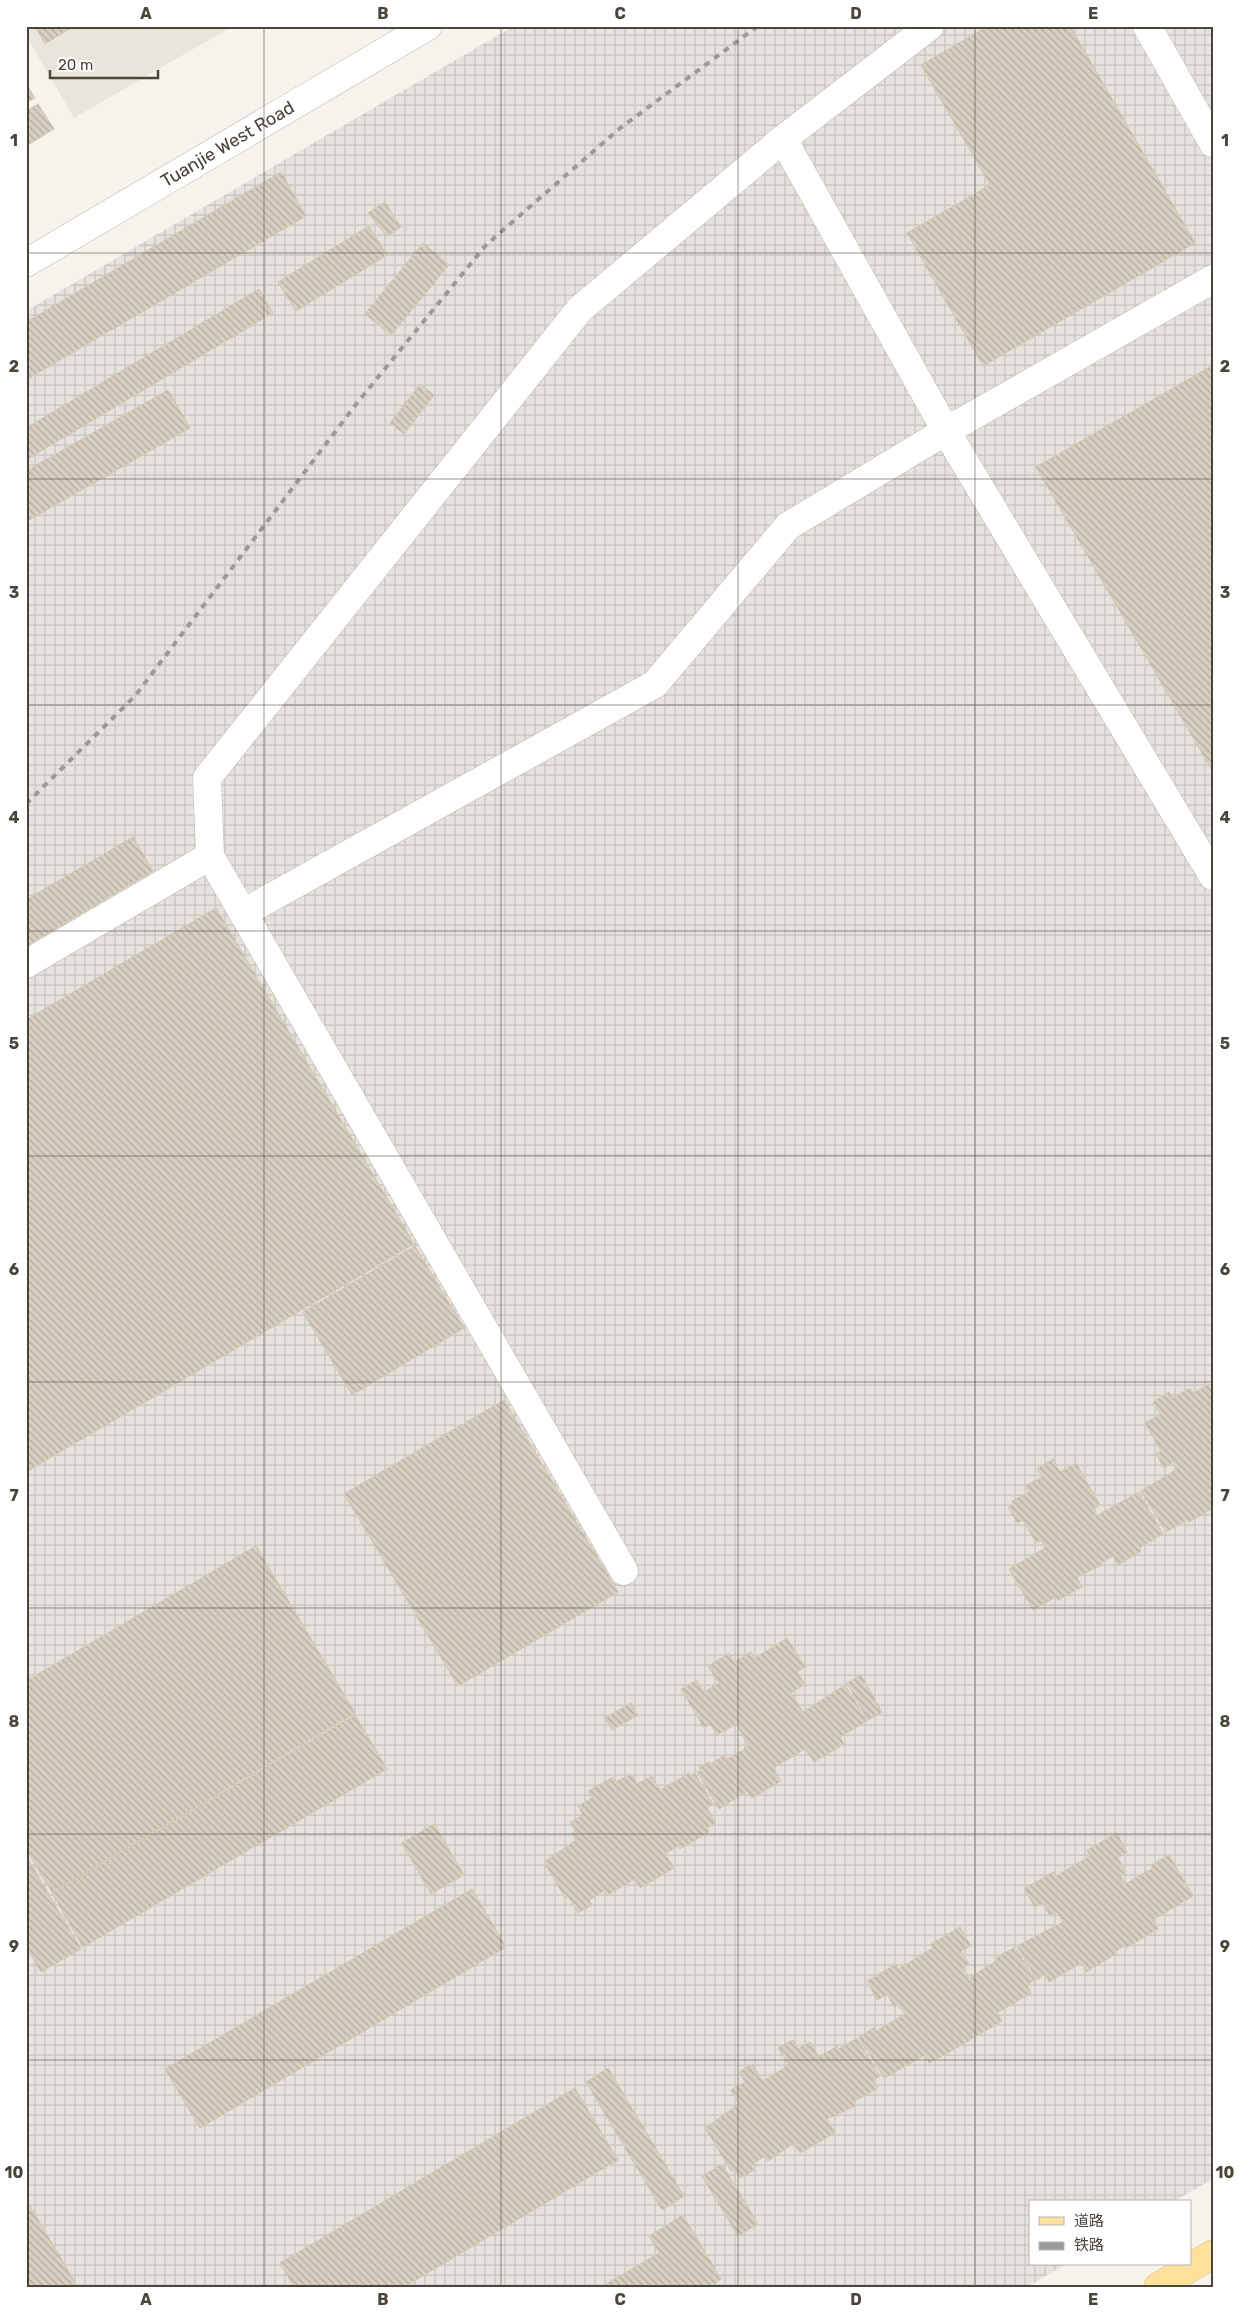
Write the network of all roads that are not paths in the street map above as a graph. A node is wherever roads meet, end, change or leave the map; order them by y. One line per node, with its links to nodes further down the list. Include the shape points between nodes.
1 (428, 26): 6 (street, Tuanjie West Road)
2 (930, 26): 4 (street)
3 (1148, 26): 5 (street)
4 (783, 139): 8 (street); 9 (street, via 580,309 207,778)
5 (1213, 143)
6 (26, 263)
7 (1213, 279): 8 (street)
8 (946, 432): 10 (street); 11 (street, via 788,526 655,684)
9 (210, 856): 11 (street); 12 (street)
10 (1213, 876)
11 (243, 913): 13 (street)
12 (26, 964)
13 (624, 1571)
14 (1213, 2254): 15 (main road)
15 (1158, 2287)

